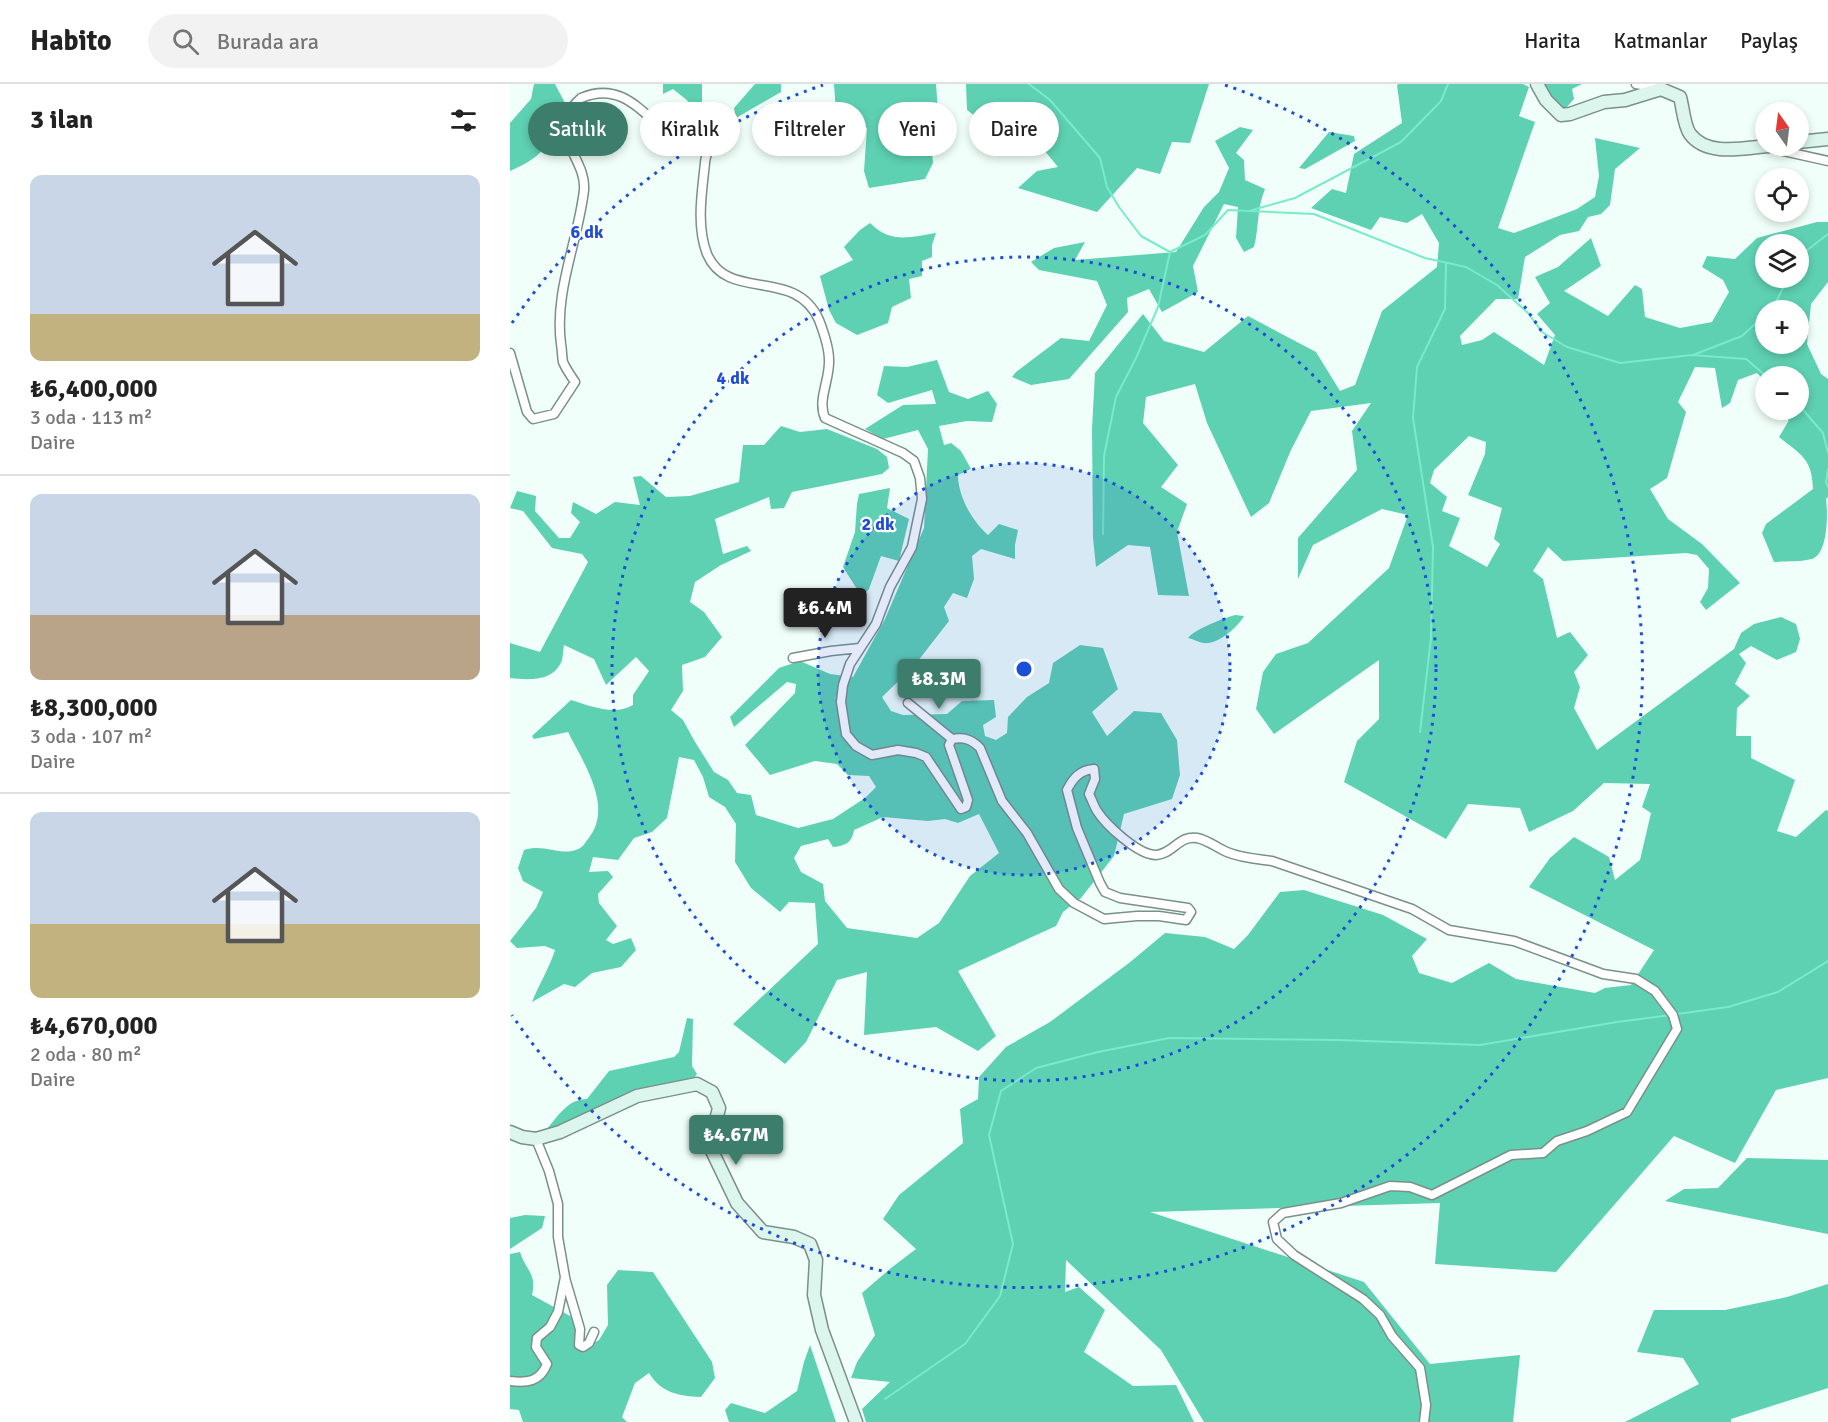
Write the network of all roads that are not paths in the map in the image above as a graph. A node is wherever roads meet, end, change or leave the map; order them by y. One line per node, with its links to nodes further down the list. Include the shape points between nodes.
1 (1537, 84): 3 (main road, via 1561,115)
2 (1636, 84): 3 (street)
3 (1661, 89): 6 (main road, via 1680,97 1690,134 1708,148)
4 (1828, 139): 5 (main road)
5 (1809, 141)
6 (1755, 147)
7 (1807, 156): 8 (street)
8 (1828, 161)
9 (510, 353): 10 (street, via 527,412 533,419 554,414 575,382 563,362 558,323 585,183 565,124 570,110 588,92 598,88 619,89 656,123 692,123 703,130 709,144 701,195 707,254 721,272 739,281 778,287 806,301 828,346 821,408 825,418 903,453 914,461 920,478 922,499 912,547 876,624)
10 (860, 648): 11 (street); 13 (street, via 847,674 841,702 846,734 856,746 872,755 898,750 926,757 961,808 966,807 968,800 952,761)
11 (793, 658)
12 (908, 703): 13 (street)
13 (952, 740): 20 (street, via 962,737 980,748 1002,801 1028,833 1059,889 1074,903 1104,919 1137,915 1186,920 1191,912 1105,892 1077,828 1067,790 1073,779 1094,769 1089,794 1096,810 1140,850 1156,855 1171,850 1180,840 1201,838 1226,852 1272,861 1412,909 1449,930 1514,941 1603,974 1636,979 1655,991 1672,1015 1677,1029 1628,1112 1557,1141 1543,1153 1511,1155 1432,1195 1410,1187 1390,1186 1341,1203 1283,1213 1273,1222 1276,1239 1294,1255 1363,1299 1380,1315 1392,1336 1420,1368 1426,1405)
14 (510, 1132): 15 (main road)
15 (536, 1139): 16 (street, via 558,1204 558,1237); 19 (main road, via 637,1096 697,1084 712,1092 719,1108 712,1151 737,1203 763,1232 810,1244 816,1260 814,1295 822,1330)
16 (565, 1277): 17 (street, via 580,1329 579,1345 589,1343); 18 (street, via 558,1312 550,1327 537,1338 536,1347 547,1364 544,1372 535,1381)
17 (594, 1332)
18 (510, 1381)
19 (856, 1422)
20 (1424, 1422)

